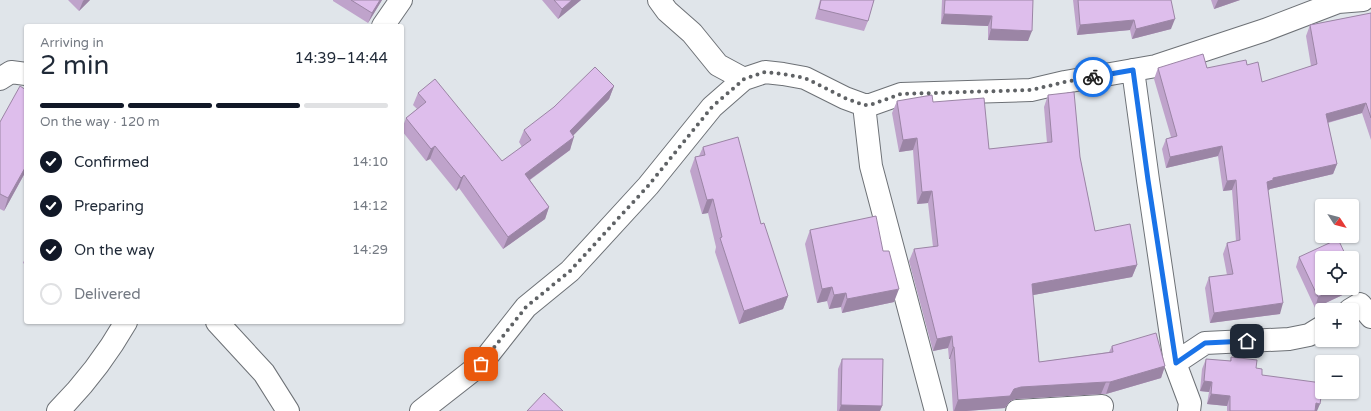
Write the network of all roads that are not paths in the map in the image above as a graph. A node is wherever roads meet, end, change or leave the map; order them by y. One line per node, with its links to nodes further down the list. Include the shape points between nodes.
1 (401, 0): 4 (street)
2 (660, 0): 6 (street, via 667,11 692,33 718,65)
3 (1363, 0): 5 (street, via 1338,2 1265,30 1156,66)
4 (384, 24)
5 (1133, 70): 7 (street, via 1031,90 901,94); 13 (street)
6 (744, 79): 7 (street, via 765,72 805,78); 17 (street, via 712,107 648,186 570,271 526,307 481,364)
7 (864, 105): 18 (street, via 871,166)
8 (1359, 305): 9 (street)
9 (1371, 316)
10 (125, 324): 15 (street, via 111,348 79,390)
11 (219, 324): 16 (street, via 264,373)
12 (1315, 331): 13 (street, via 1289,339 1205,343)
13 (1176, 363): 20 (street, via 1190,402)
14 (1102, 406): 19 (street)
15 (58, 411)
16 (288, 411)
17 (421, 411)
18 (936, 411)
19 (1017, 411)
20 (1189, 411)

